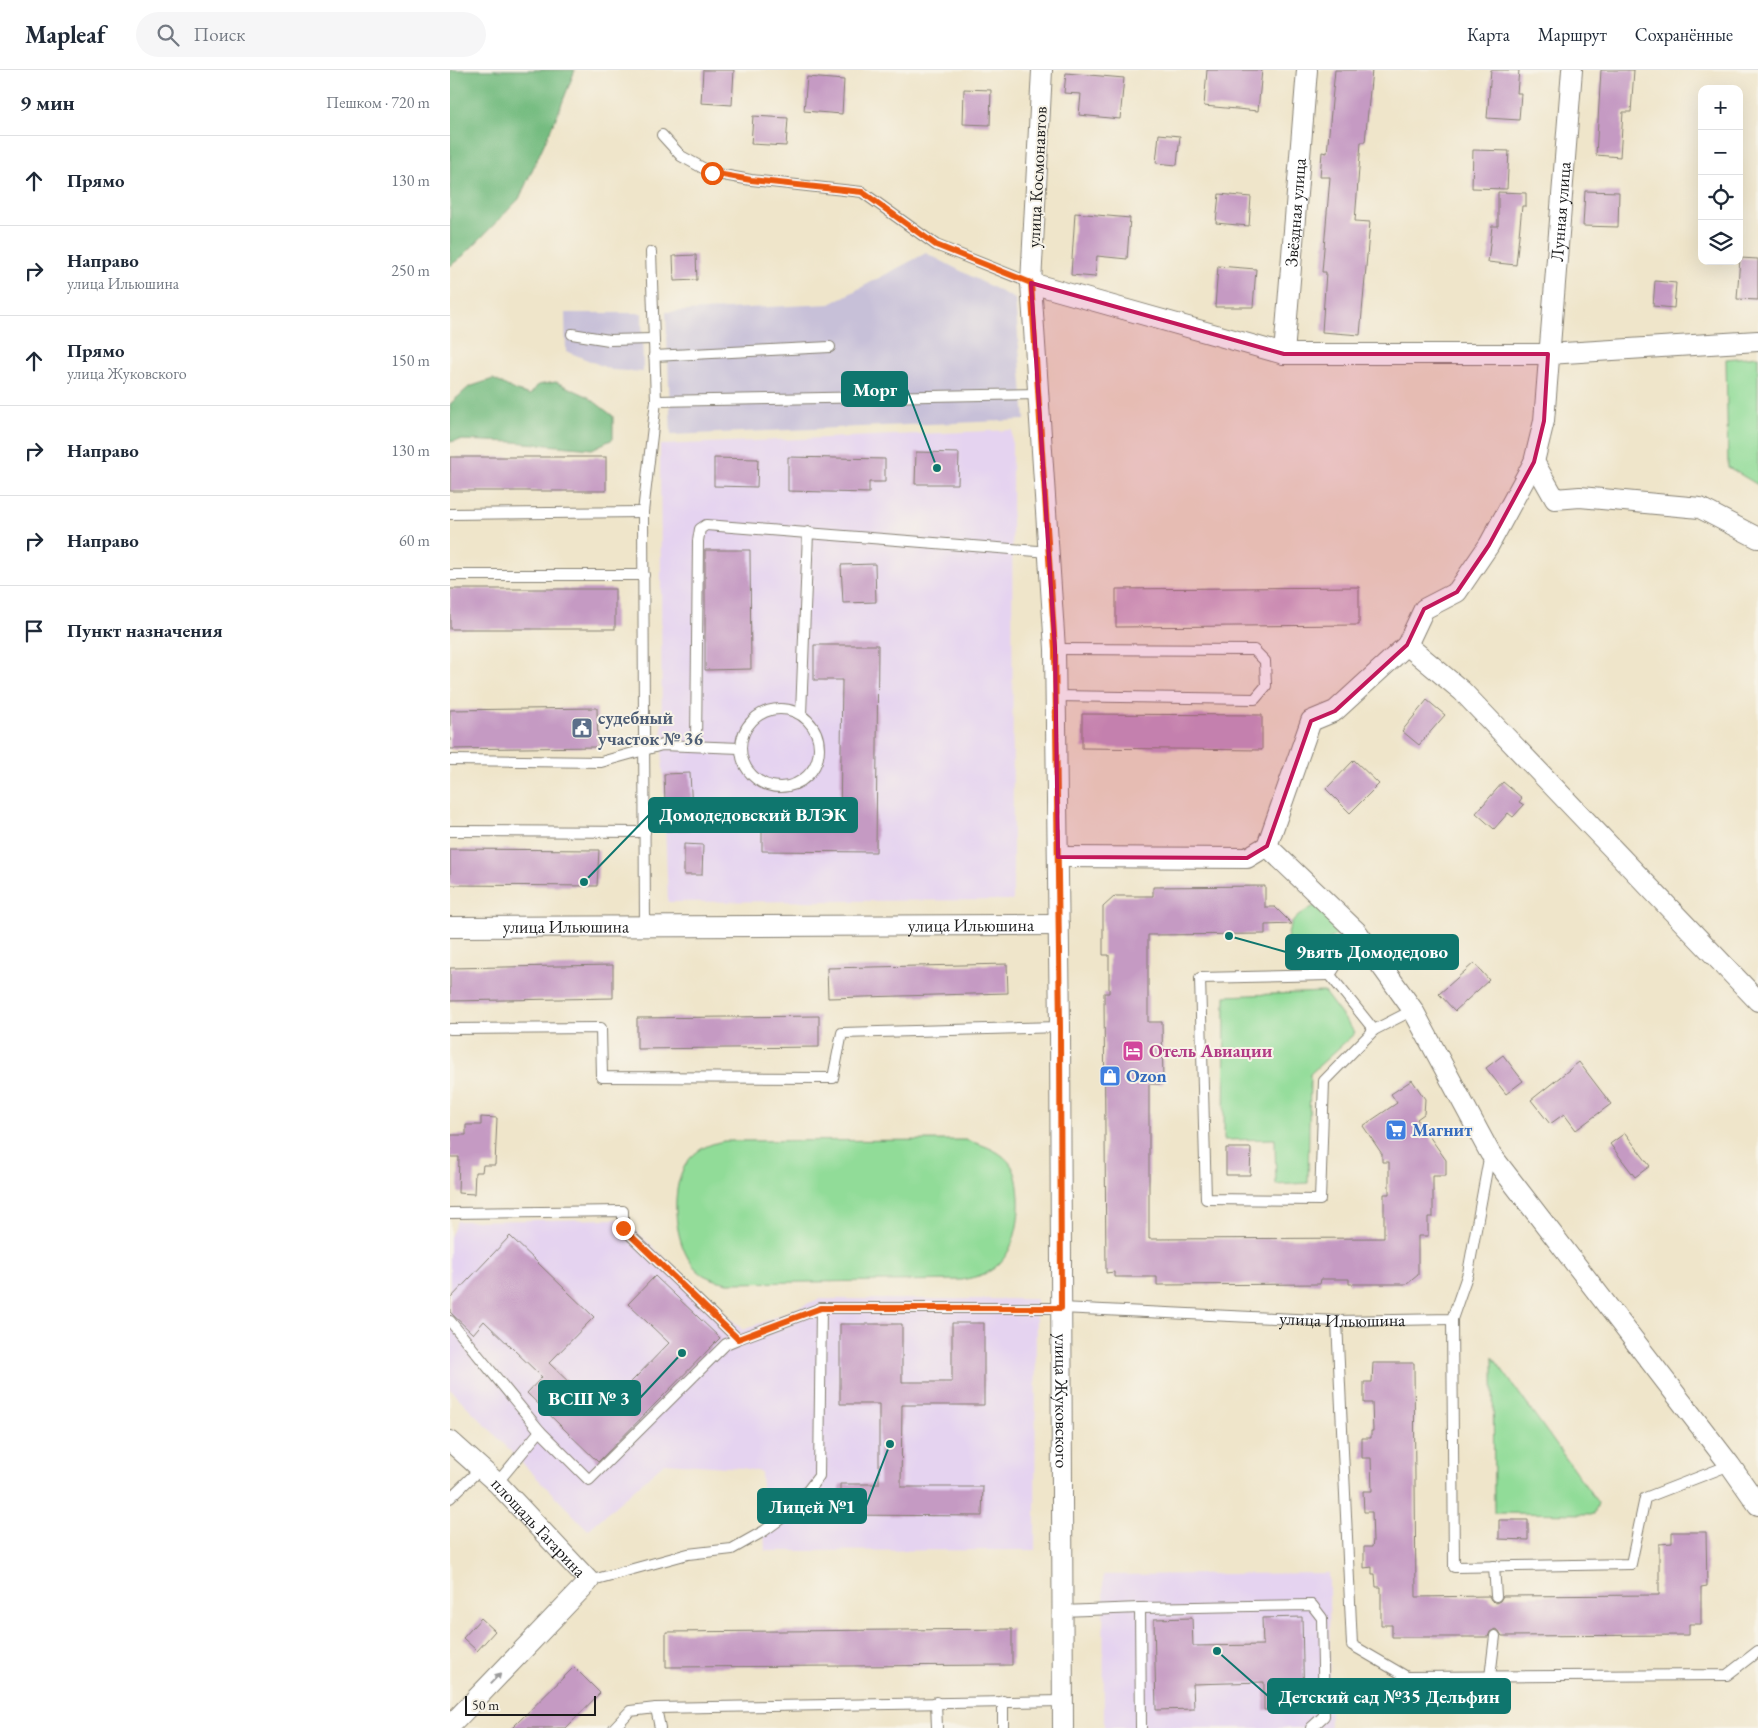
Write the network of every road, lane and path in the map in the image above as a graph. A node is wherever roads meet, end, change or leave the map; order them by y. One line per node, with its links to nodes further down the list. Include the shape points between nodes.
1 (1042, 70): 6 (street, улица Космонавтов)
2 (1308, 70): 11 (street, Звёздная улица)
3 (1572, 70): 12 (street, Лунная улица)
4 (662, 135): 6 (lane, via 681,156 712,173 862,192 936,245)
5 (652, 252): 8 (lane)
6 (1031, 283): 11 (street); 14 (street, улица Ильюшина)
7 (572, 334): 8 (lane, via 610,340)
8 (653, 339): 13 (lane)
9 (1758, 340): 12 (street)
10 (830, 347): 13 (lane)
11 (1284, 354): 12 (street)
12 (1548, 354): 16 (street, Лунная улица, via 1544,421)
13 (654, 356): 15 (lane)
14 (1039, 394): 15 (lane); 21 (street, улица Ильюшина)
15 (656, 401): 17 (lane)
16 (1534, 462): 20 (street, via 1555,499 1580,496 1700,508); 24 (street, Лунная улица, via 1489,545 1457,592 1424,609)
17 (643, 512): 18 (lane); 23 (lane)
18 (450, 514)
19 (808, 532): 21 (lane); 27 (lane); 28 (lane, via 706,525 700,529)
20 (1758, 538)
21 (1050, 552): 25 (street, улица Ильюшина)
22 (450, 575): 23 (lane)
23 (644, 575): 30 (lane)
24 (1408, 645): 34 (street, via 1335,711 1311,722); 41 (street, via 1462,691)
25 (1055, 649): 26 (street, улица Ильюшина); 26 (lane, via 1254,650 1265,661 1266,686 1255,699)
26 (1055, 696): 35 (street, улица Ильюшина)
27 (802, 714): 29 (lane, via 784,708 759,714 746,727); 29 (lane, via 818,735 820,750 812,771 801,782 785,787 770,786 756,779 748,772)
28 (696, 746): 29 (lane); 30 (lane, via 662,745)
29 (740, 748)
30 (643, 750): 31 (lane, via 601,762); 33 (lane)
31 (450, 760)
32 (450, 831): 33 (lane)
33 (645, 832): 38 (lane)
34 (1267, 846): 35 (street, via 1248,858); 39 (street)
35 (1058, 857): 36 (street, улица Ильюшина)
36 (1059, 925): 38 (street, улица Ильюшина); 43 (street, улица Жуковского)
37 (450, 926): 38 (street, улица Ильюшина)
38 (645, 927)
39 (1356, 932): 40 (lane); 42 (street)
40 (1330, 975): 45 (lane); 45 (lane, via 1200,978 1206,1199 1320,1200 1324,1080)
41 (1758, 1001)
42 (1413, 1010): 45 (lane); 46 (street)
43 (1060, 1027): 44 (lane, via 842,1033 832,1078 602,1077 601,1028); 49 (street, улица Жуковского)
44 (450, 1029)
45 (1374, 1030)
46 (1490, 1153): 50 (lane, via 1468,1272); 56 (street)
47 (450, 1213): 53 (lane, via 623,1210 623,1228)
48 (821, 1308): 49 (lane, улица Ильюшина); 53 (lane); 62 (lane, via 819,1476 793,1510 732,1549 688,1554)
49 (1061, 1308): 52 (lane, улица Ильюшина); 65 (street, улица Жуковского)
50 (1452, 1319): 52 (lane, улица Ильюшина); 61 (lane, via 1454,1567)
51 (450, 1321): 54 (lane)
52 (1337, 1321): 68 (lane, via 1352,1645 1407,1677)
53 (738, 1339): 54 (lane, via 726,1344 589,1480)
54 (540, 1431): 58 (lane)
55 (450, 1441): 57 (street, площадь Гагарина)
56 (1730, 1465): 60 (street); 61 (lane, via 1645,1498 1631,1564)
57 (481, 1468): 58 (street, площадь Гагарина); 59 (lane)
58 (497, 1483): 62 (street, площадь Гагарина)
59 (450, 1498)
60 (1758, 1505)
61 (1494, 1566): 63 (lane)
62 (589, 1581): 73 (street, площадь Гагарина, one-way to 62)
63 (1496, 1596)
64 (1140, 1608): 65 (lane); 79 (lane); 80 (lane, via 1312,1605 1322,1618 1324,1716)
65 (1062, 1611): 70 (street, улица Жуковского)
66 (1494, 1636): 68 (lane)
67 (1758, 1651): 68 (lane, via 1727,1675)
68 (1490, 1676)
69 (1002, 1701): 70 (lane); 71 (lane); 77 (lane)
70 (1062, 1701): 78 (street, улица Жуковского)
71 (936, 1702): 72 (lane); 76 (lane)
72 (656, 1708): 74 (lane, via 630,1711); 75 (lane)
73 (451, 1722)
74 (614, 1728)
75 (660, 1728)
76 (937, 1728)
77 (1002, 1728)
78 (1063, 1728)
79 (1141, 1728)
80 (1311, 1728)

